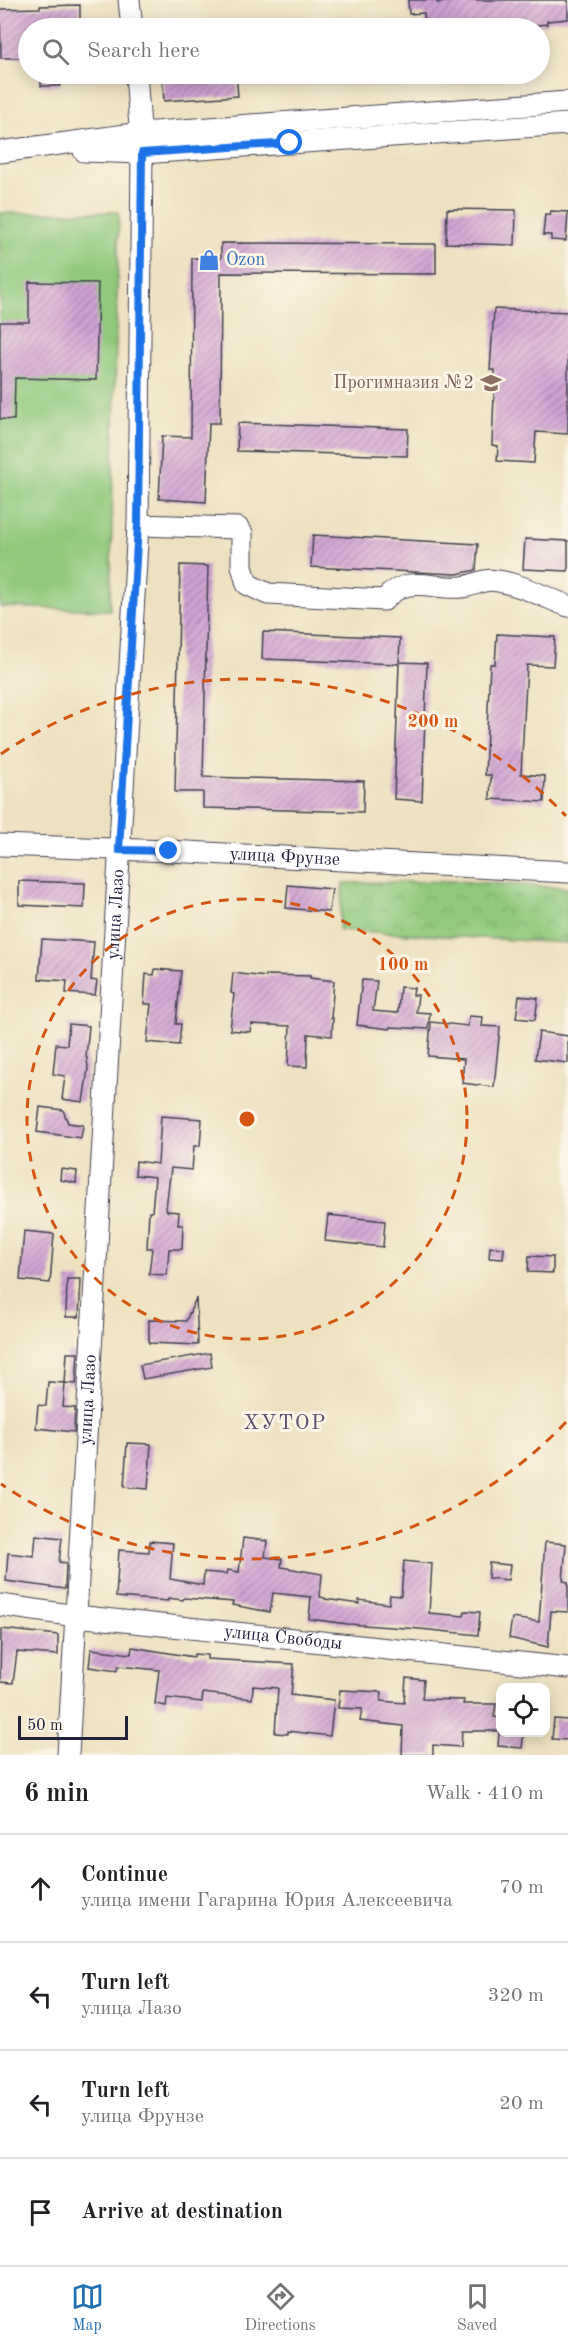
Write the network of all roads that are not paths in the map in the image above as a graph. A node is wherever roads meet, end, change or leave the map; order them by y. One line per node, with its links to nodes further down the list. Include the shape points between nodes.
1 (129, 0): 2 (street)
2 (131, 18)
3 (137, 84): 6 (street, улица Лазо)
4 (568, 102): 6 (street)
5 (568, 124): 6 (street)
6 (142, 143): 7 (street); 8 (street, улица Лазо)
7 (0, 152)
8 (138, 525): 9 (street, via 238,528 242,533 242,567 247,584 268,594 384,600 394,590 414,584 464,588 482,580 500,581); 11 (street, улица Лазо)
9 (568, 606)
10 (0, 845): 11 (street, улица Фрунзе)
11 (119, 850): 12 (street, улица Фрунзе); 14 (street, улица Лазо)
12 (568, 872)
13 (0, 1605): 14 (street, улица Свободы)
14 (76, 1616): 15 (street, улица Свободы); 16 (street, улица Лазо)
15 (568, 1668)
16 (68, 1755)

